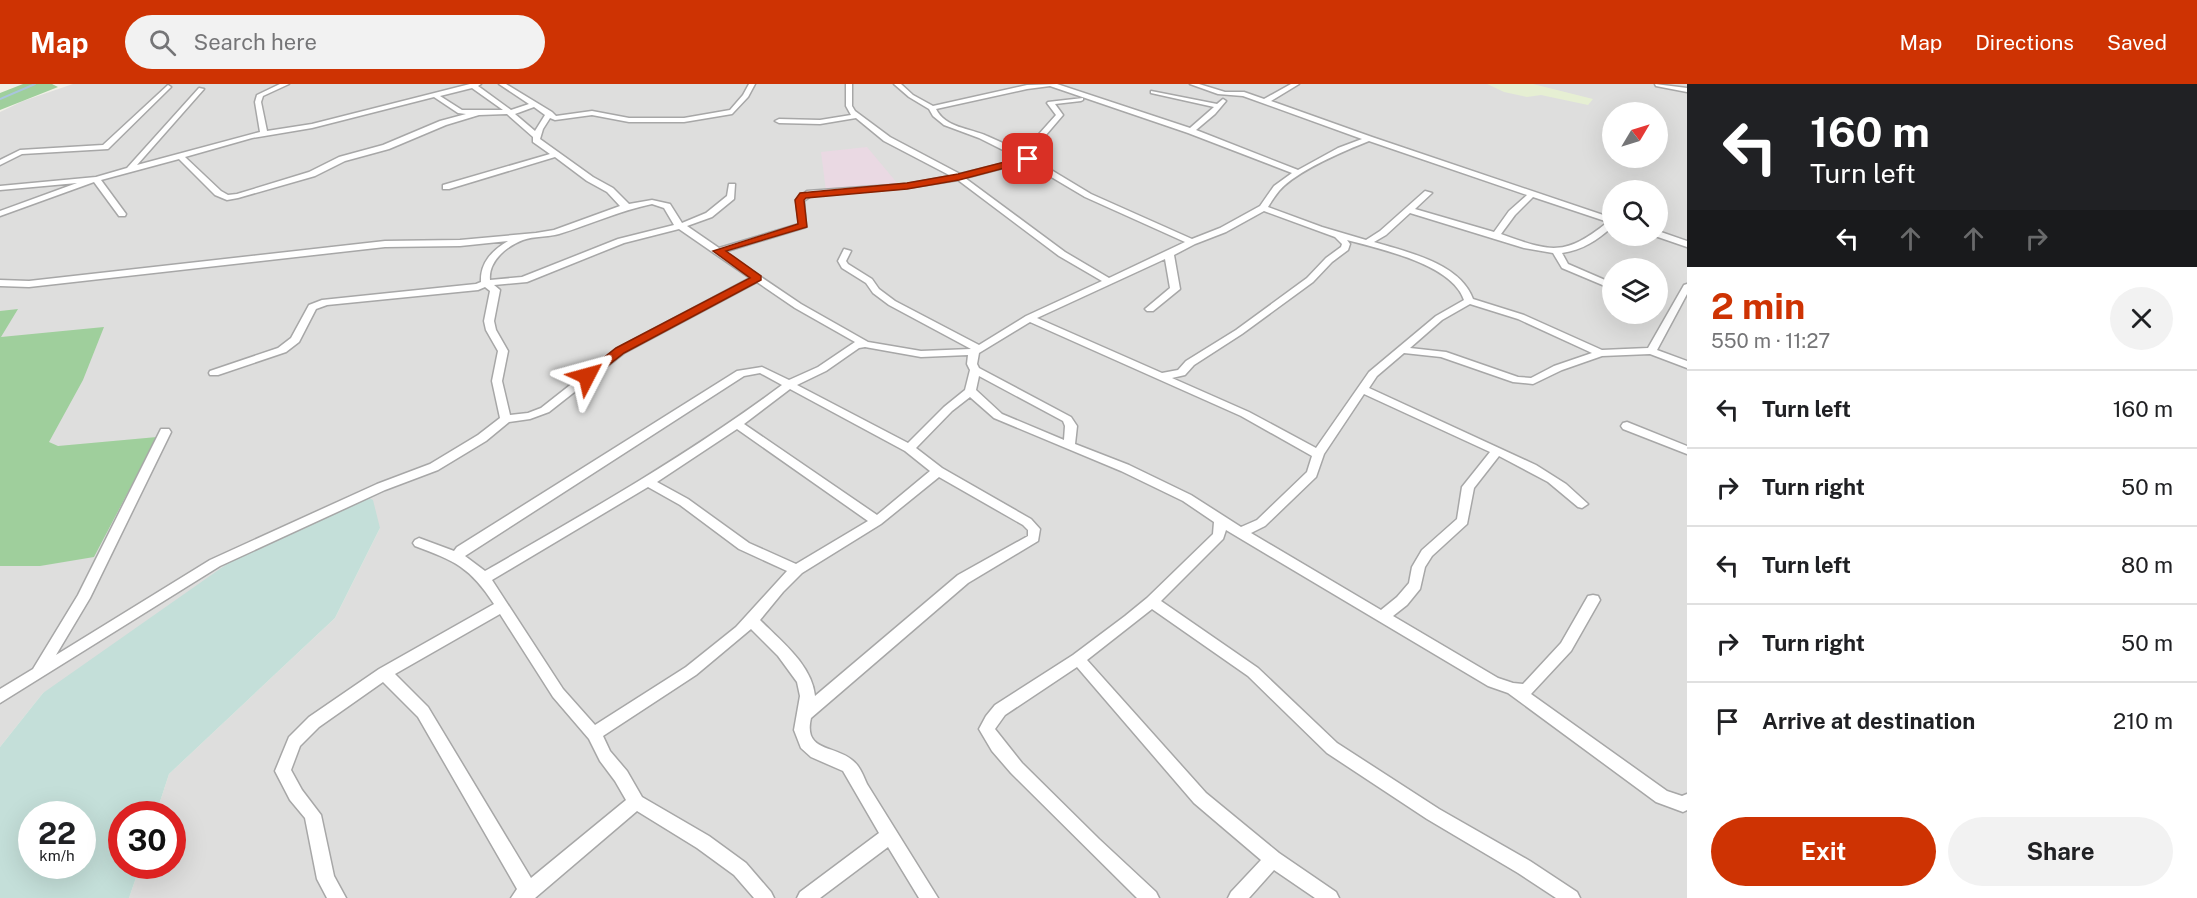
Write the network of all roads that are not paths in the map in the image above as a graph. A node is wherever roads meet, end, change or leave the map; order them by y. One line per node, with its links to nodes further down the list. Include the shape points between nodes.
1 (286, 84): 31 (street, via 260,95)
2 (502, 84): 22 (street)
3 (752, 84): 26 (street, via 732,112 684,120 629,120 592,113 555,118)
4 (849, 84): 28 (street, via 849,106)
5 (897, 84): 24 (street)
6 (1050, 84): 11 (street); 20 (street)
7 (1193, 84): 18 (street)
8 (1296, 84): 21 (street)
9 (1659, 84): 15 (street)
10 (476, 85): 19 (street); 25 (street)
11 (1025, 85): 24 (street)
12 (168, 87): 37 (street, via 105,147 20,152)
13 (1251, 88): 17 (street)
14 (201, 89): 38 (street)
15 (1687, 90)
16 (1153, 92): 23 (street)
17 (1244, 94): 18 (street); 21 (street)
18 (1233, 95): 23 (street)
19 (436, 96): 27 (street, via 460,111); 31 (street)
20 (1090, 98): 30 (street); 36 (street, via 1050,103 1060,115)
21 (1266, 101): 33 (street)
22 (534, 105): 25 (street); 26 (street)
23 (1218, 106): 30 (street)
24 (932, 108): 36 (street, via 950,125)
25 (507, 112): 27 (street); 32 (street)
26 (550, 113): 32 (street)
27 (479, 114): 35 (street, via 342,159 312,174 227,198)
28 (857, 116): 29 (street, via 820,122); 40 (street, via 887,139)
29 (779, 121)
30 (1191, 131): 39 (street)
31 (264, 134): 35 (street)
32 (537, 136): 34 (street, via 536,140)
33 (1369, 139): 39 (street); 46 (street)
34 (557, 154): 43 (street); 47 (street, via 610,190)
35 (180, 156): 38 (street)
36 (1026, 157): 40 (street); 59 (street, via 1076,188)
37 (0, 163)
38 (130, 169): 41 (street)
39 (1298, 173): 48 (street, via 1277,188)
40 (959, 177): 63 (street, via 874,190 810,193 800,200 803,225); 67 (street, via 1062,254)
41 (96, 179): 44 (street); 50 (street); 51 (street)
42 (732, 186): 53 (street, via 731,197 709,215)
43 (446, 187)
44 (0, 188)
45 (1428, 193): 49 (street)
46 (1532, 194): 52 (street); 56 (street)
47 (624, 207): 53 (street, via 662,203); 57 (street, via 556,232)
48 (1263, 208): 55 (street); 59 (street)
49 (1409, 210): 56 (street); 60 (street)
50 (0, 214)
51 (122, 214)
52 (1602, 218)
53 (679, 225): 63 (street); 70 (street, via 621,241 524,280)
54 (1602, 230): 62 (street, via 1581,246)
55 (1338, 235): 60 (street); 84 (street, via 1345,248 1310,280)
56 (1496, 235): 62 (street)
57 (524, 237): 69 (street, via 385,244 29,284); 70 (street, via 493,257 485,273)
58 (1668, 237): 61 (street)
59 (1192, 242): 65 (street)
60 (1368, 242): 72 (street, via 1445,272 1468,294)
61 (1687, 244)
62 (1556, 250): 68 (street, via 1565,266)
63 (718, 251): 66 (street)
64 (847, 251): 78 (street, via 842,261 845,266 869,281 876,291)
65 (1169, 254): 67 (street); 74 (street, via 1175,289)
66 (757, 278): 76 (street); 90 (street, via 620,351 545,410)
67 (1110, 282): 75 (street)
68 (1602, 282)
69 (0, 283)
70 (486, 283): 83 (street, via 478,287 325,302 312,307 295,340 282,350); 90 (street, via 495,290 490,328 502,345 498,394)
71 (1687, 287): 73 (street)
72 (1469, 301): 77 (street, via 1439,318); 80 (street, via 1521,317)
73 (1682, 302): 79 (street, via 1670,315)
74 (1150, 309)
75 (1029, 318): 78 (street); 85 (street)
76 (865, 344): 78 (street, via 921,354); 86 (street, via 856,345 822,369)
77 (1401, 350): 80 (street, via 1442,354 1523,382); 88 (street)
78 (976, 351): 82 (street, via 972,364)
79 (1651, 351): 80 (street); 81 (street)
80 (1601, 353)
81 (1687, 365)
82 (975, 370): 89 (street); 94 (street, via 1067,419 1071,426)
83 (214, 373)
84 (1181, 373): 85 (street); 87 (street)
85 (1161, 376): 87 (street)
86 (790, 384): 91 (street); 95 (street); 106 (street, via 762,370 741,373 462,550)
87 (1187, 388): 98 (street)
88 (1362, 389): 97 (street); 98 (street)
89 (970, 391): 94 (street, via 999,416); 95 (street)
90 (506, 419): 115 (street, via 434,467 215,563)
91 (737, 424): 100 (street); 102 (street)
92 (1627, 426): 96 (street)
93 (165, 432): 115 (street, via 83,598)
94 (1069, 446): 103 (street, via 1162,484)
95 (909, 447): 99 (street)
96 (1687, 450)
97 (1497, 451): 101 (street, via 1561,484); 112 (street, via 1468,487 1463,520 1427,553 1415,585)
98 (1318, 454): 104 (street, via 1312,474 1261,523)
99 (938, 471): 102 (street); 119 (street, via 1027,522 1034,529 1034,538 963,579)
100 (648, 482): 107 (street, via 684,502 744,546); 108 (street)
101 (1582, 504)
102 (877, 521): 107 (street)
103 (1220, 521): 104 (street); 110 (street, via 1219,536)
104 (1242, 532): 112 (street)
105 (419, 543): 106 (street)
106 (457, 557): 108 (street)
107 (797, 570): 113 (street)
108 (484, 578): 111 (street)
109 (1593, 600): 117 (street, via 1566,647 1534,683 1526,690)
110 (1152, 602): 114 (street); 133 (street, via 1253,672 1332,748)
111 (502, 606): 116 (street); 120 (street, via 558,693)
112 (1383, 616): 117 (street, via 1493,682)
113 (751, 620): 119 (street, via 789,660 807,688); 120 (street, via 691,671)
114 (1078, 659): 124 (street, via 1200,798); 130 (street, via 1000,710 987,729 1012,763 1066,819)
115 (38, 673): 118 (street)
116 (384, 673): 125 (street, via 423,712); 126 (street, via 314,722 294,742 283,771 313,815 326,879)
117 (1513, 689): 122 (street, via 1662,797)
118 (0, 697)
119 (804, 715): 123 (street, via 800,731 805,742 814,751 846,764 853,771)
120 (594, 734): 121 (street)
121 (636, 802): 125 (street); 127 (street, via 740,869)
122 (1687, 802)
123 (890, 835): 128 (street); 129 (street)
124 (1273, 860): 131 (street); 132 (street)
125 (525, 895)
126 (337, 898)
127 (765, 898)
128 (806, 898)
129 (929, 898)
130 (1150, 898)
131 (1237, 898)
132 (1330, 898)
133 (1571, 898)

